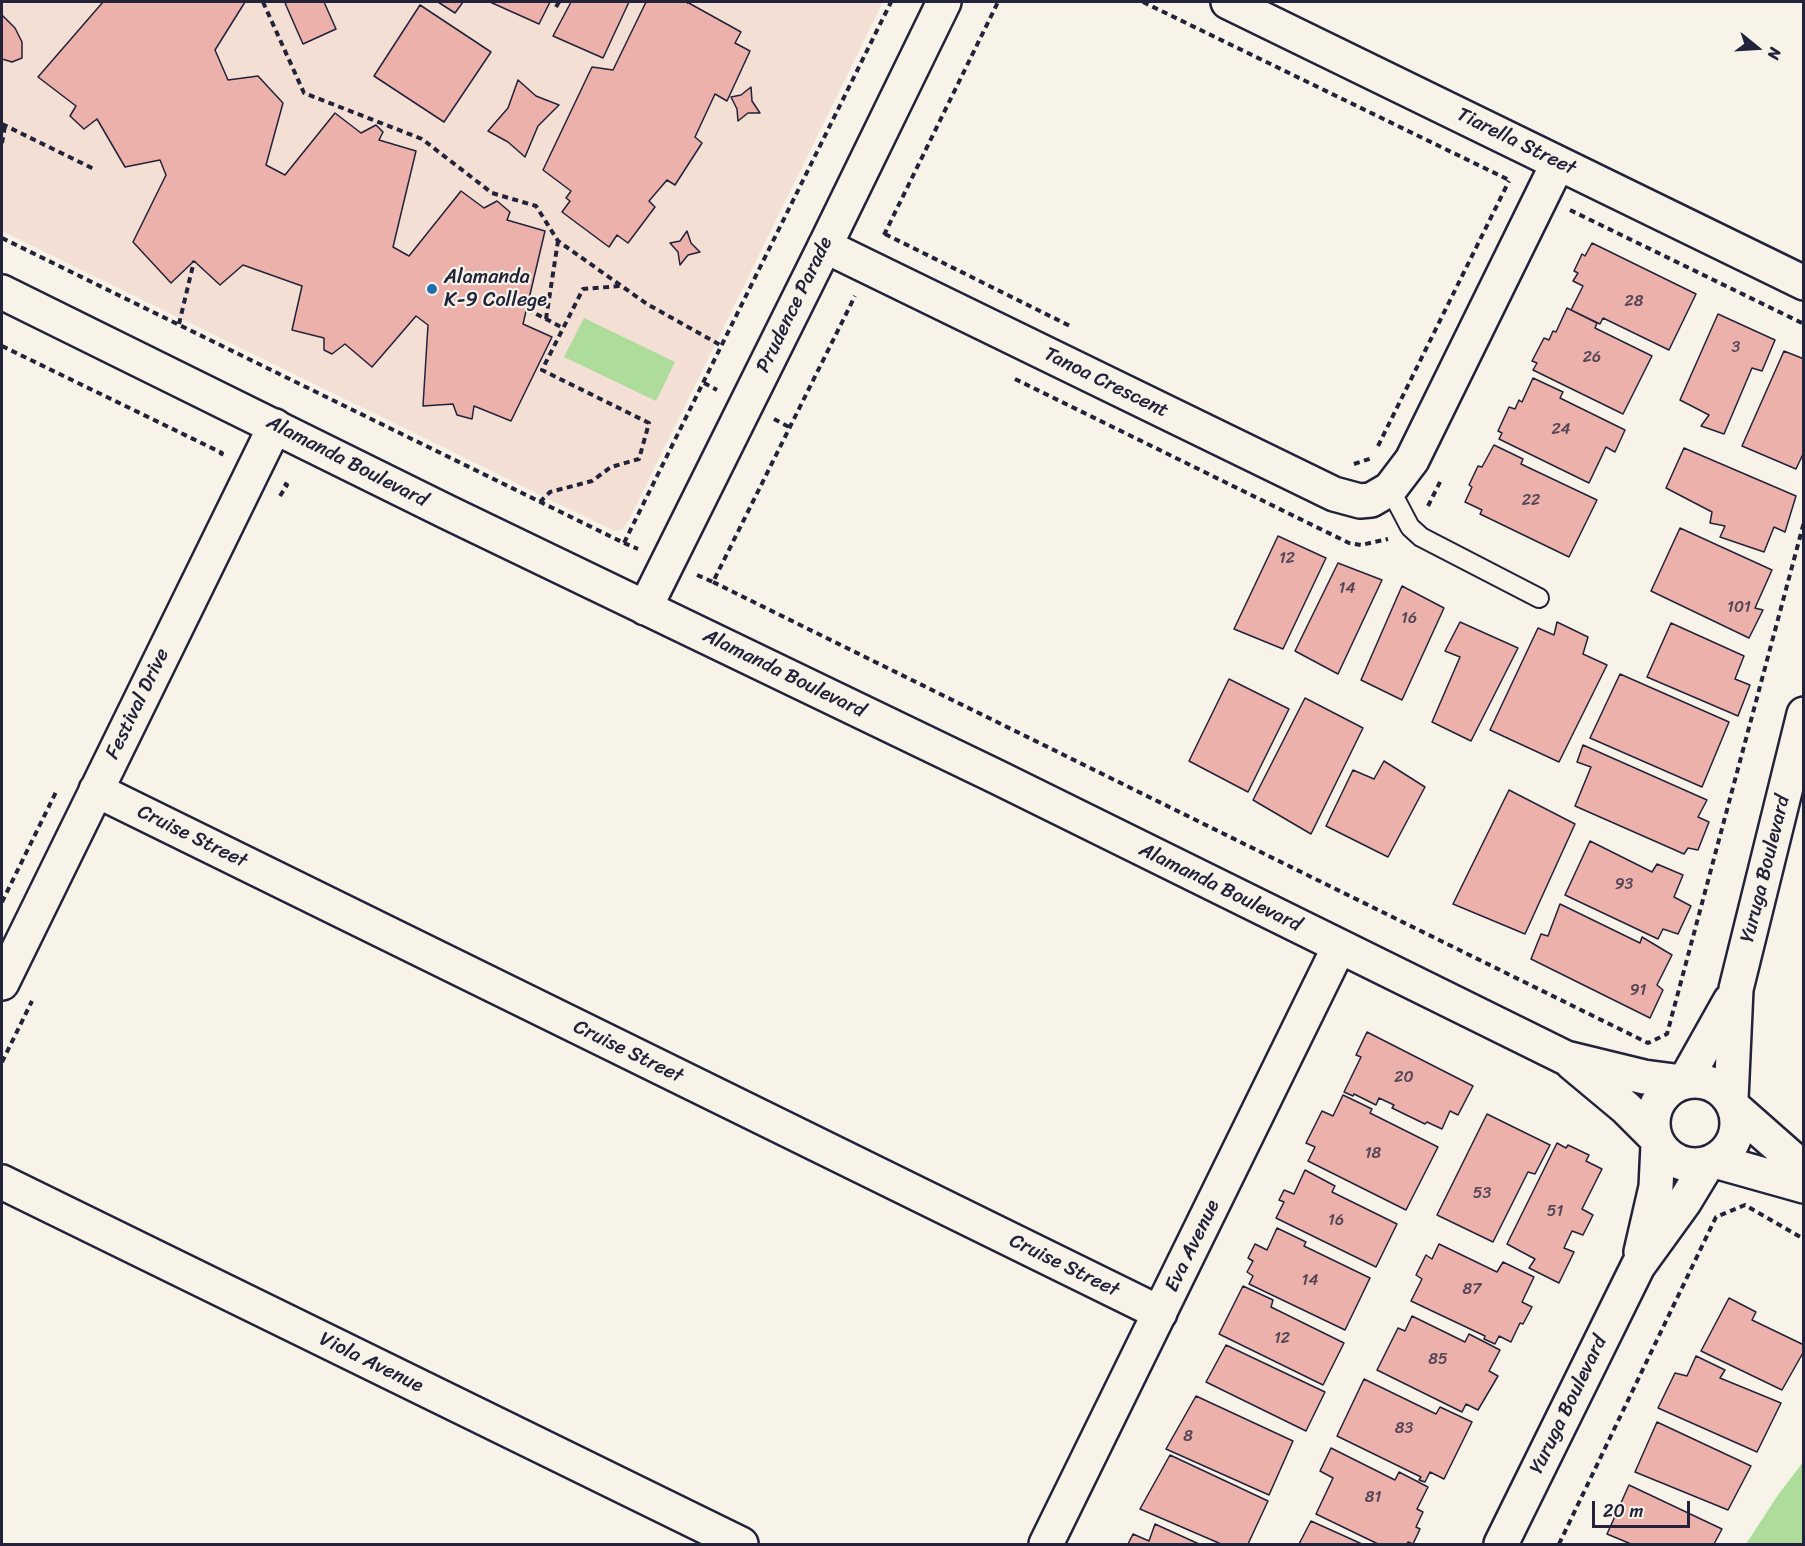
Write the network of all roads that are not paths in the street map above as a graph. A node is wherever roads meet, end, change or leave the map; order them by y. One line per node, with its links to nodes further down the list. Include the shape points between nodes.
1 (944, 2): 4 (street, Prudence Parade)
2 (1228, 2): 3 (street, Tiarella Street)
3 (1558, 163): 5 (street, Tiarella Street); 8 (street, Tanoa Crescent, via 1412,460)
4 (825, 246): 8 (street, Tanoa Crescent, via 1334,494 1360,501 1371,500); 10 (street, Prudence Parade)
5 (1803, 283)
6 (2, 292): 7 (street, Alamanda Boulevard)
7 (275, 426): 10 (street, Alamanda Boulevard); 12 (street, Festival Drive)
8 (1390, 489): 9 (lane, via 1410,526 1421,537)
9 (1539, 598)
10 (645, 608): 13 (street, Alamanda Boulevard)
11 (1803, 722): 15 (street, Yuruga Boulevard)
12 (96, 790): 14 (street, Festival Drive); 25 (street, Cruise Street)
13 (1339, 947): 16 (street, Alamanda Boulevard); 25 (street, Eva Avenue)
14 (2, 983)
15 (1736, 988): 17 (street, Yuruga Boulevard); 18 (street, Yuruga Boulevard)
16 (1566, 1058): 17 (street, Alamanda Boulevard, via 1644,1077); 19 (street, Alamanda Boulevard, via 1626,1108)
17 (1684, 1081): 18 (street, via 1711,1083 1722,1089); 19 (street, via 1665,1093 1654,1110 1652,1124)
18 (1733, 1104): 20 (street, via 1736,1133 1732,1144); 21 (street)
19 (1657, 1141): 20 (street, via 1668,1156 1680,1163 1695,1166); 24 (street, Yuruga Boulevard, via 1656,1186)
20 (1712, 1162): 23 (street); 24 (street, Yuruga Boulevard)
21 (1803, 1169)
22 (2, 1182): 26 (street, Viola Avenue)
23 (1803, 1186)
24 (1638, 1266): 28 (street, Yuruga Boulevard)
25 (1160, 1312): 27 (street, Eva Avenue)
26 (741, 1545)
27 (1046, 1545)
28 (1501, 1545)

